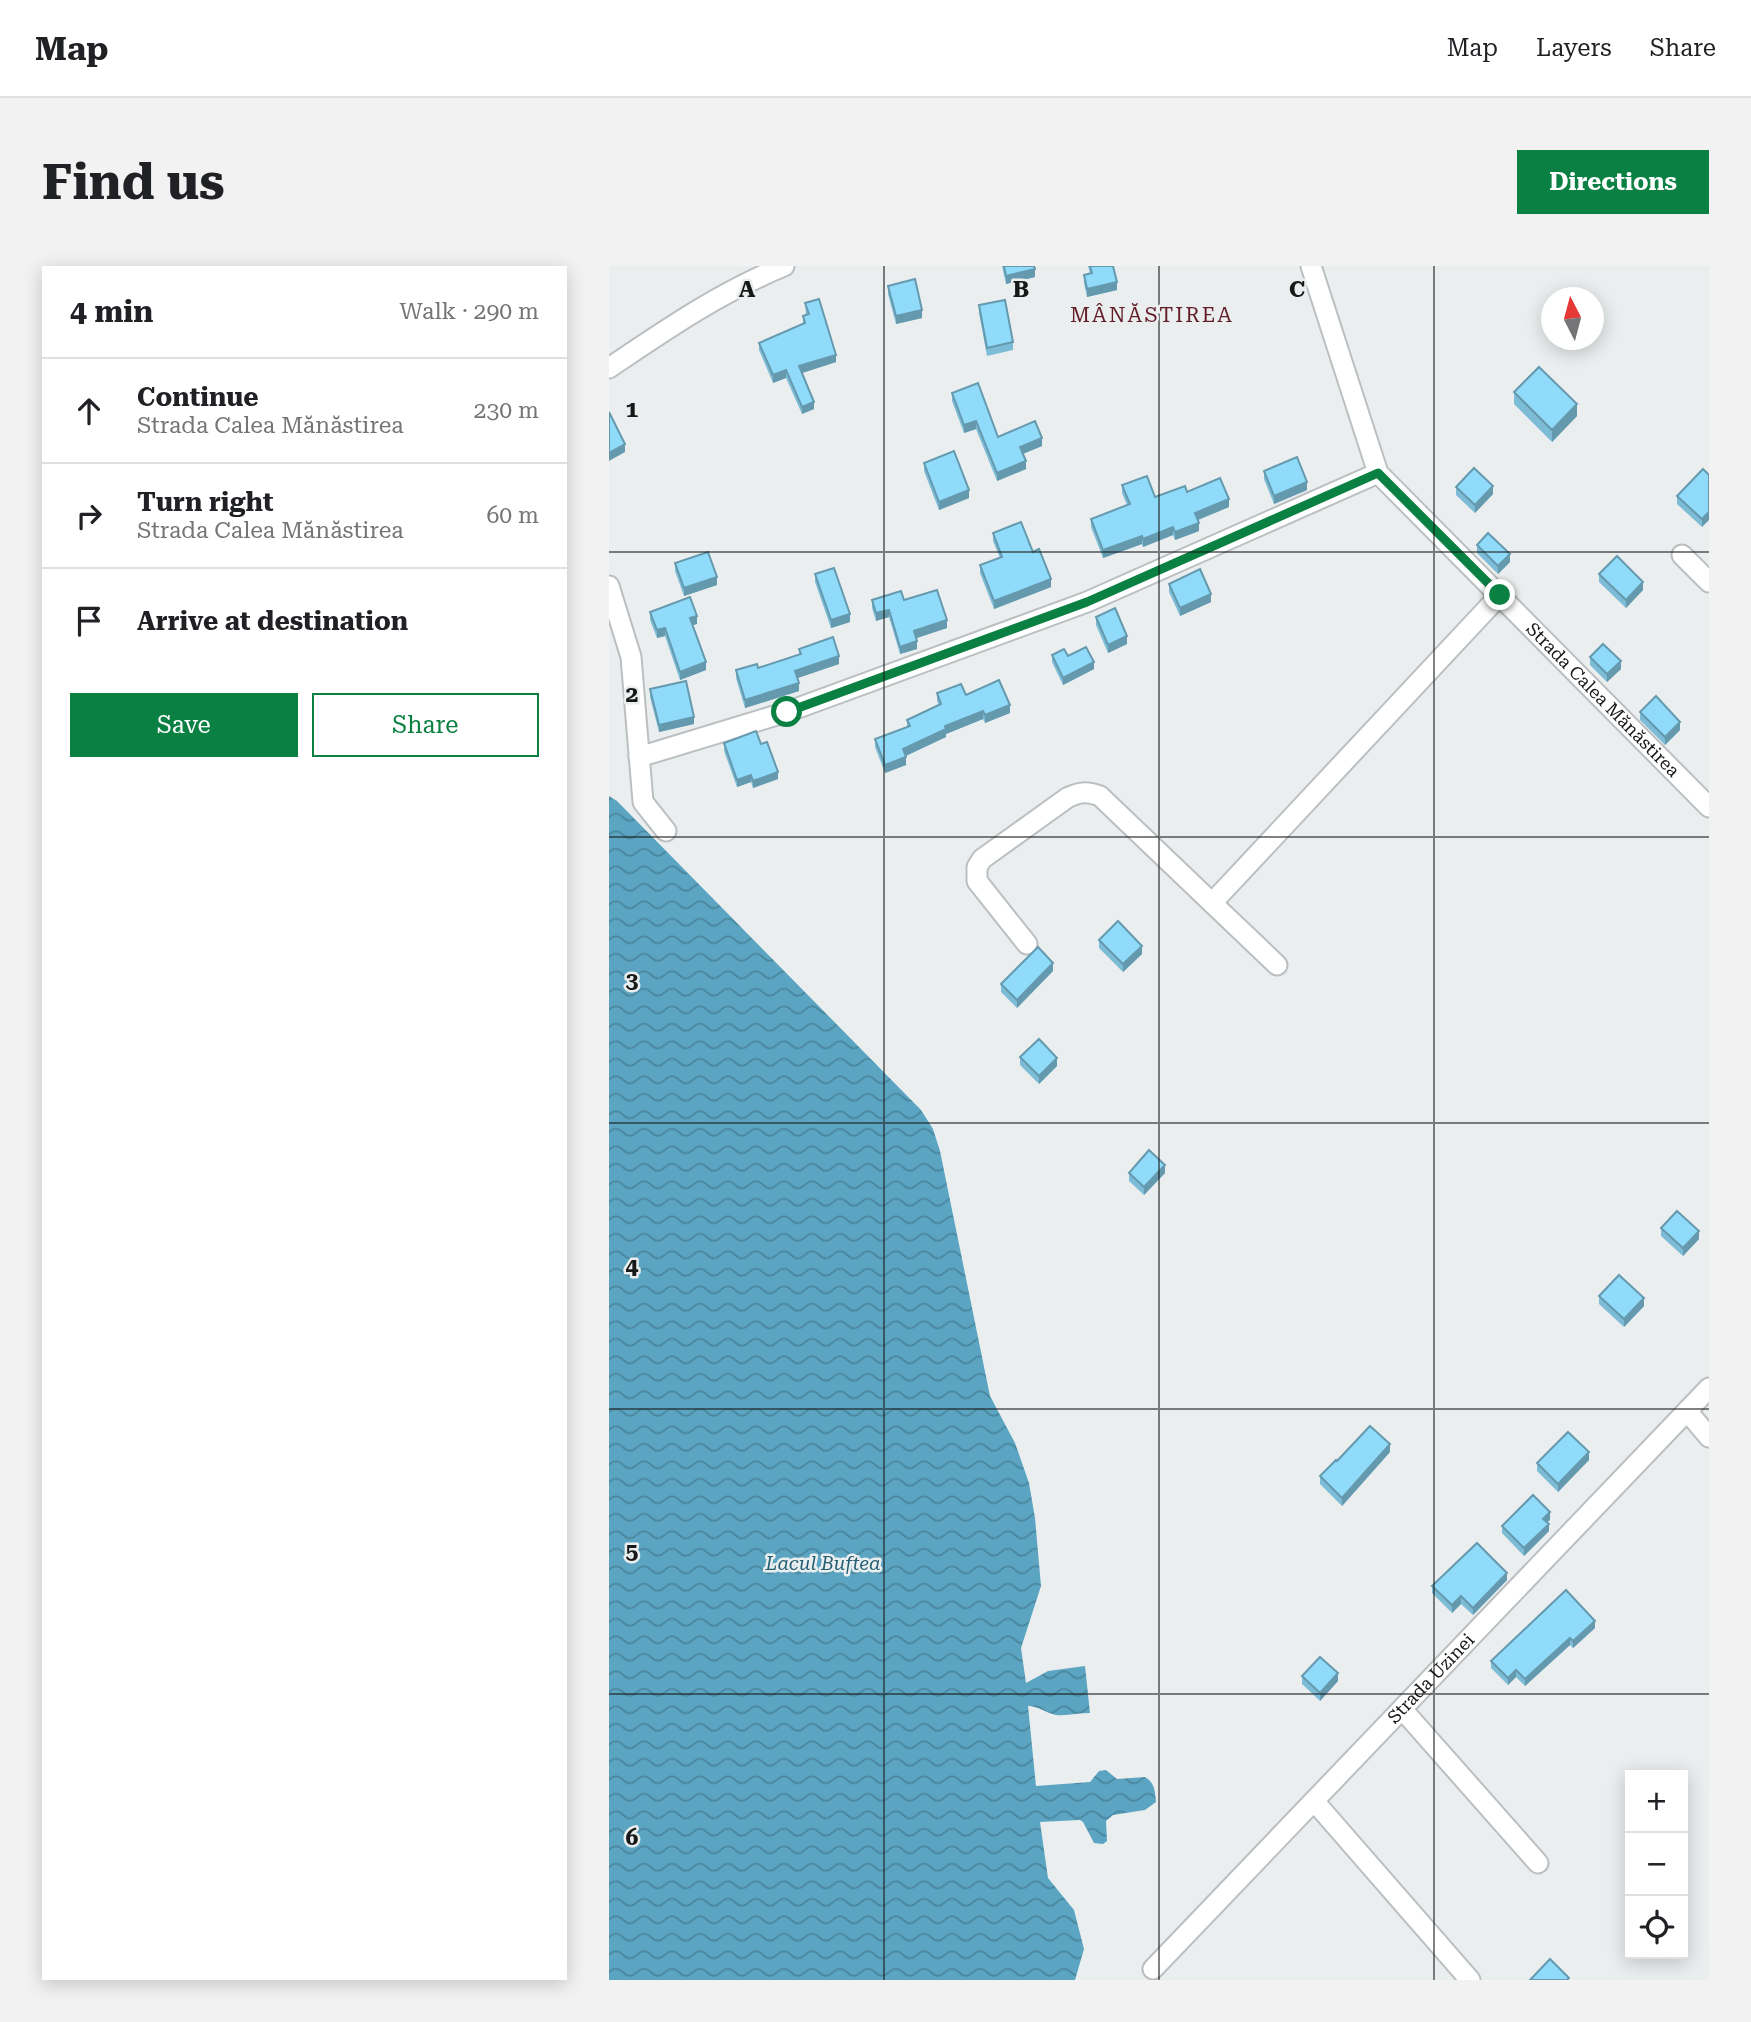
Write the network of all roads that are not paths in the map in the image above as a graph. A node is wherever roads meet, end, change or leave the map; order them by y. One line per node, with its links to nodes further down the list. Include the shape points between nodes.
1 (784, 266): 3 (street, via 713,300)
2 (1311, 266): 4 (street, Strada Calea Mănăstirea)
3 (609, 368)
4 (1378, 473): 8 (street, Strada Calea Mănăstirea); 9 (street, via 1087,602 787,712)
5 (1682, 555): 6 (street)
6 (1709, 582)
7 (609, 586): 9 (street, via 631,657)
8 (1500, 595): 10 (street, Strada Calea Mănăstirea); 12 (street)
9 (639, 757): 11 (street, via 643,802)
10 (1709, 807)
11 (666, 831)
12 (1212, 903): 13 (street, via 1100,796 1078,793 977,867 982,889); 14 (street)
13 (1027, 944)
14 (1277, 965)
15 (1709, 1388): 16 (street, Strada Uzinei)
16 (1687, 1411): 17 (street); 18 (street, Strada Uzinei)
17 (1709, 1437)
18 (1402, 1709): 19 (street, Strada Uzinei); 20 (street)
19 (1314, 1801): 21 (street, Strada Uzinei); 22 (street)
20 (1538, 1863)
21 (1153, 1969)
22 (1471, 1980)

